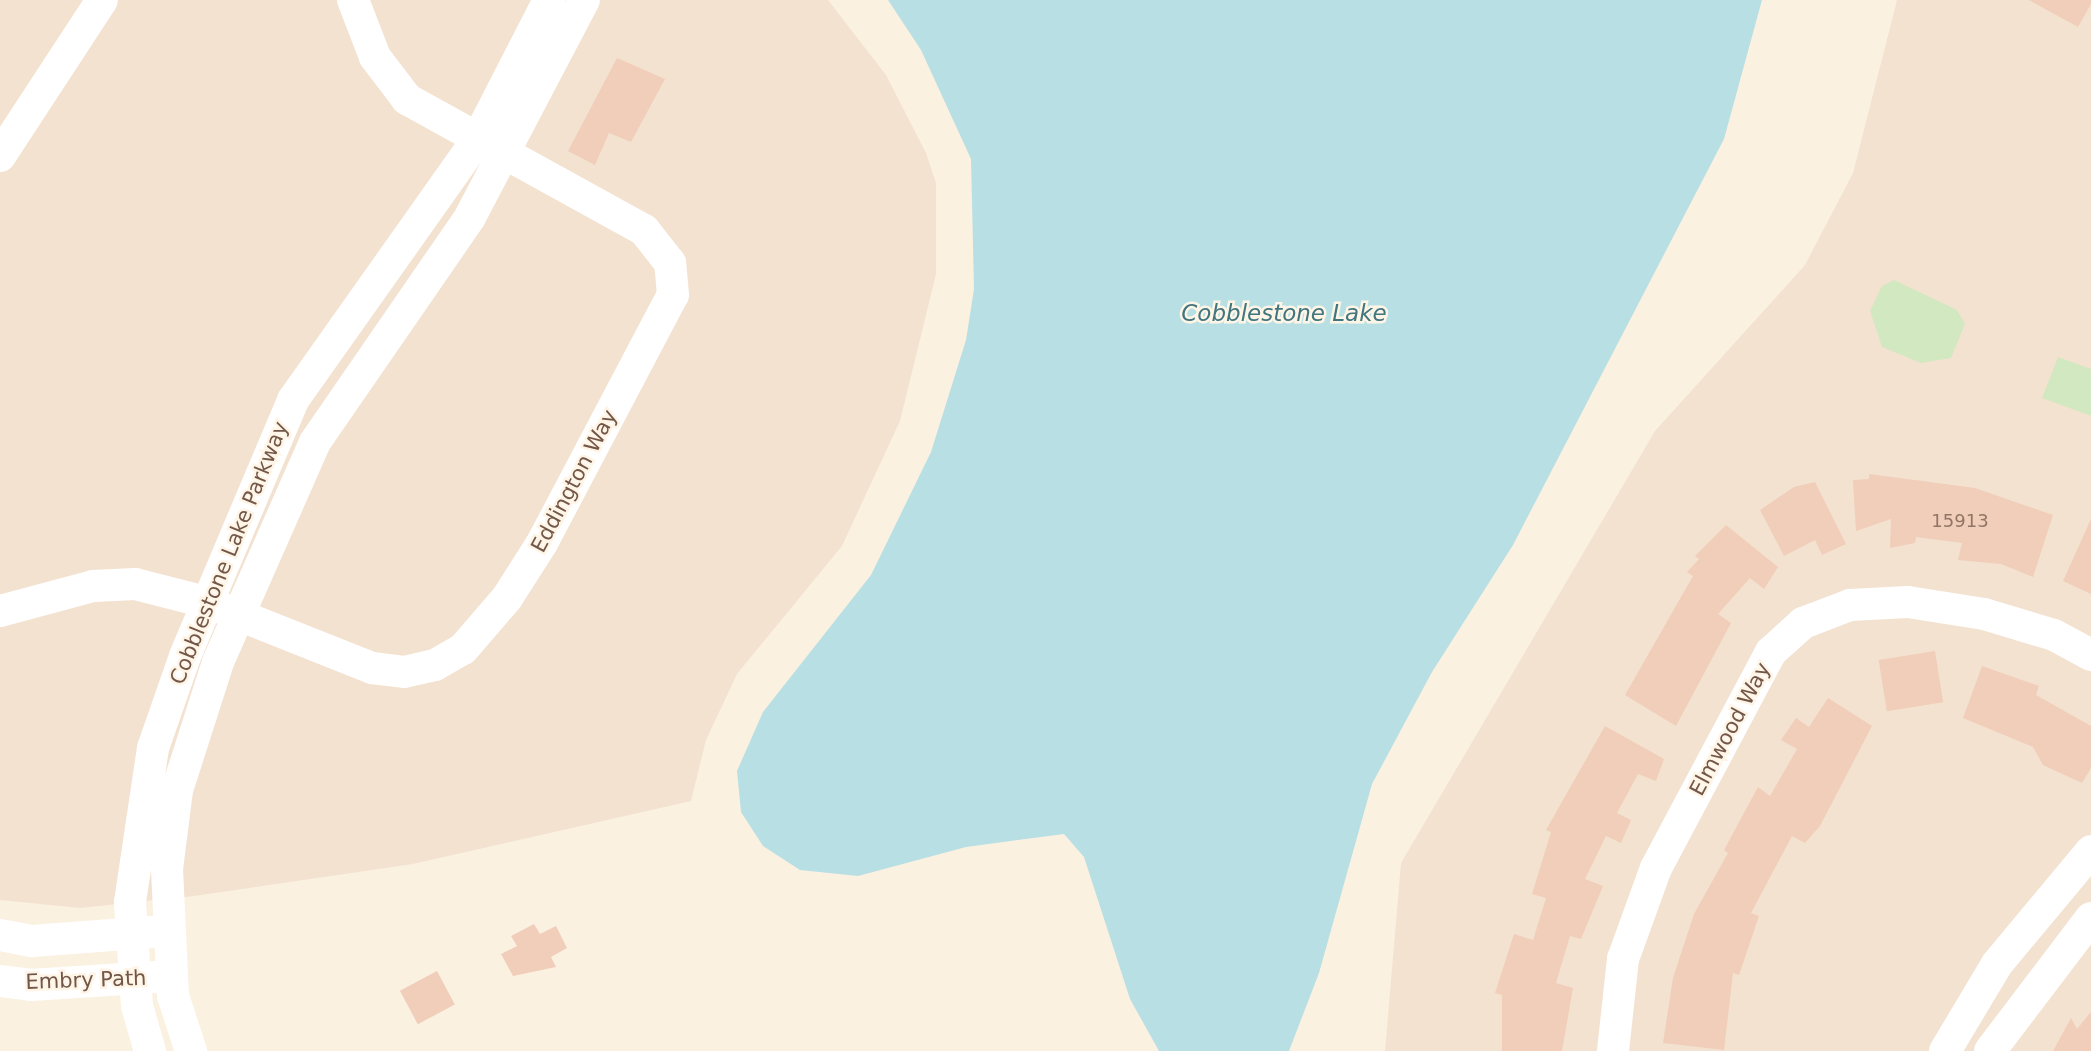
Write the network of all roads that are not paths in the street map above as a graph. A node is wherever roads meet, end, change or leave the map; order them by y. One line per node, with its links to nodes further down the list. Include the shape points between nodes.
1 (102, 0): 6 (street)
2 (353, 0): 5 (street, Eddington Way, via 374,57 395,87 421,111)
3 (549, 0): 5 (street, Cobblestone Lake Parkway)
4 (584, 0): 7 (street, Cobblestone Lake Parkway)
5 (476, 142): 7 (street, Eddington Way); 8 (street, Cobblestone Lake Parkway, via 293,400)
6 (0, 156)
7 (504, 157): 10 (street, Cobblestone Lake Parkway, via 470,217 315,442); 10 (street, Eddington Way, via 643,230 659,244 673,274 673,295 541,543 474,639 449,658 420,669 372,668)
8 (206, 602): 9 (street, Eddington Way, via 114,584); 10 (street, Eddington Way); 16 (street, Cobblestone Lake Parkway, via 153,748 140,811)
9 (0, 611)
10 (238, 615): 14 (street, Cobblestone Lake Parkway, via 177,790)
11 (2091, 655): 22 (street, Elmwood Way, via 2054,635 1984,614 1908,602 1850,605 1803,623 1770,652 1656,868 1623,959)
12 (2091, 851): 23 (street, via 1997,964)
13 (2091, 918): 24 (street)
14 (167, 929): 16 (street, Embry Path); 17 (street, Cobblestone Lake Parkway)
15 (0, 935): 16 (street, Embry Path, via 32,941)
16 (131, 936): 18 (street, Cobblestone Lake Parkway)
17 (171, 975): 18 (street, Embry Path); 21 (street, Cobblestone Lake Parkway)
18 (134, 980): 19 (street, Embry Path); 20 (street, Cobblestone Lake Parkway)
19 (0, 981)
20 (150, 1051)
21 (191, 1051)
22 (1613, 1051)
23 (1945, 1051)
24 (1990, 1051)

